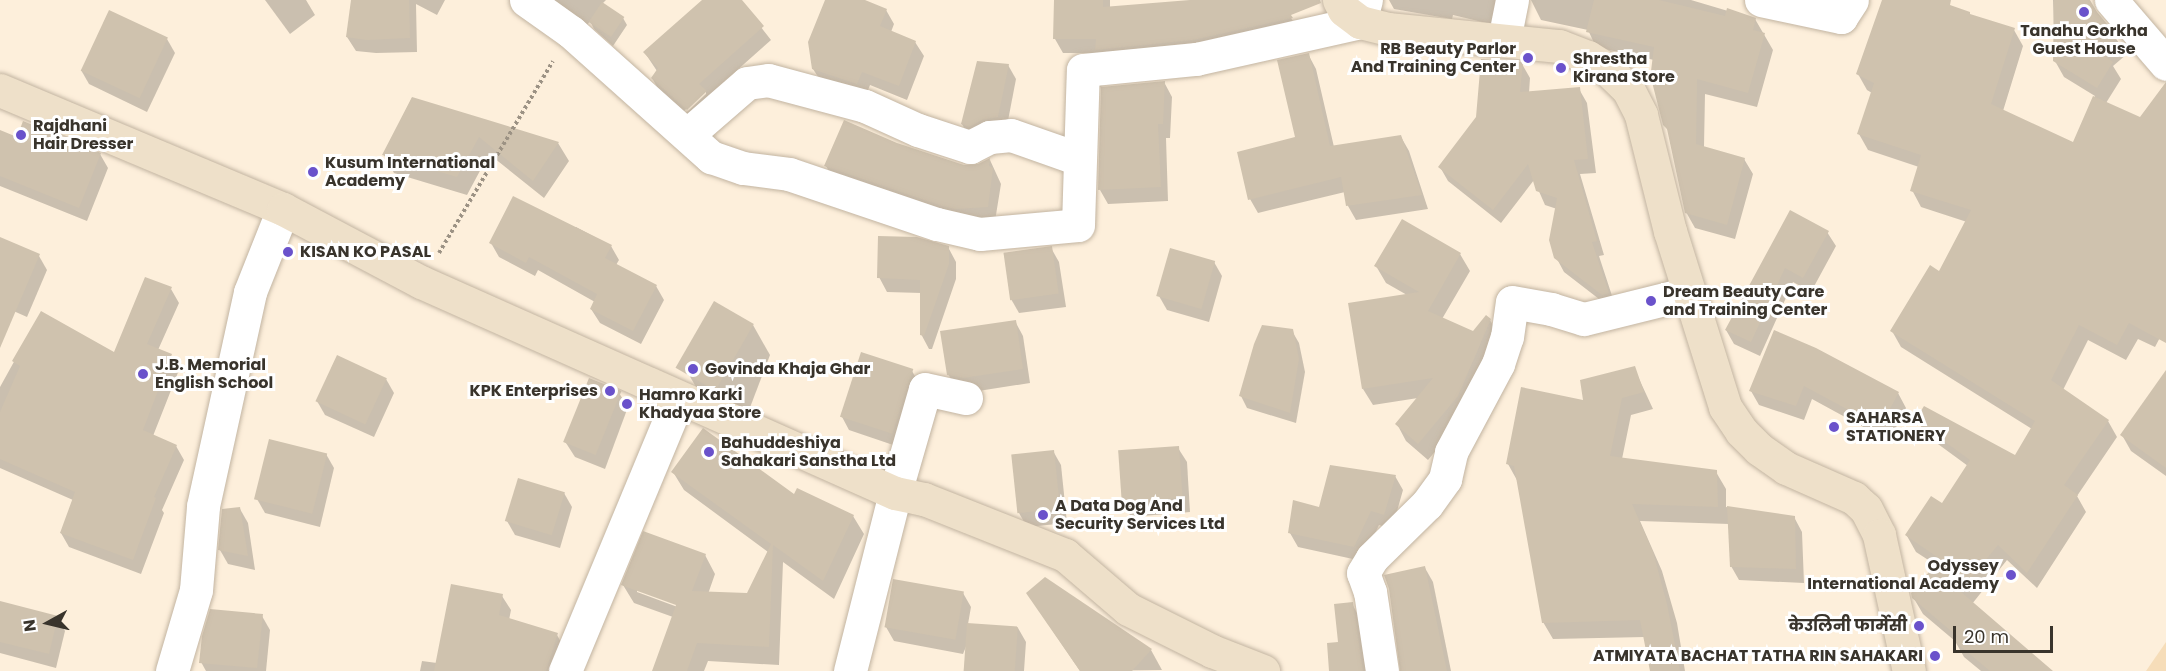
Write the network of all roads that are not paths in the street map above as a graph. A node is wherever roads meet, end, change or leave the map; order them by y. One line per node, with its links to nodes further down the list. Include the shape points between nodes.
1 (526, 0): 10 (street, via 571,32)
2 (1512, 0): 7 (street)
3 (1761, 0): 4 (street, via 1841,17)
4 (1852, 0)
5 (2111, 0): 8 (street)
6 (1355, 7): 7 (street, via 1388,29); 11 (street, via 1196,59 1083,70)
7 (1504, 40): 13 (street, via 1559,46 1588,57 1628,89 1641,115)
8 (2166, 64)
9 (0, 90): 12 (street)
10 (687, 135): 11 (street, via 747,83 768,80 865,106 969,147 990,137 1011,135); 11 (street, via 711,157 743,168 789,174 937,224 980,234 1078,225)
11 (1079, 159)
12 (283, 209): 15 (street, via 421,282); 17 (street, via 250,292 203,506 196,590)
13 (1689, 293): 21 (street, via 1584,320 1512,302 1498,364 1451,452 1445,478 1427,504 1372,558 1363,573 1370,592); 22 (street, via 1725,407 1742,431 1786,468 1854,498 1866,509 1879,535)
14 (966, 398): 16 (street, via 925,388)
15 (678, 399): 16 (street); 18 (street)
16 (895, 493): 19 (street); 20 (street, via 924,499 1065,555 1128,609 1212,651)
17 (172, 671)
18 (565, 671)
19 (850, 671)
20 (1263, 671)
21 (1382, 671)
22 (1909, 671)

